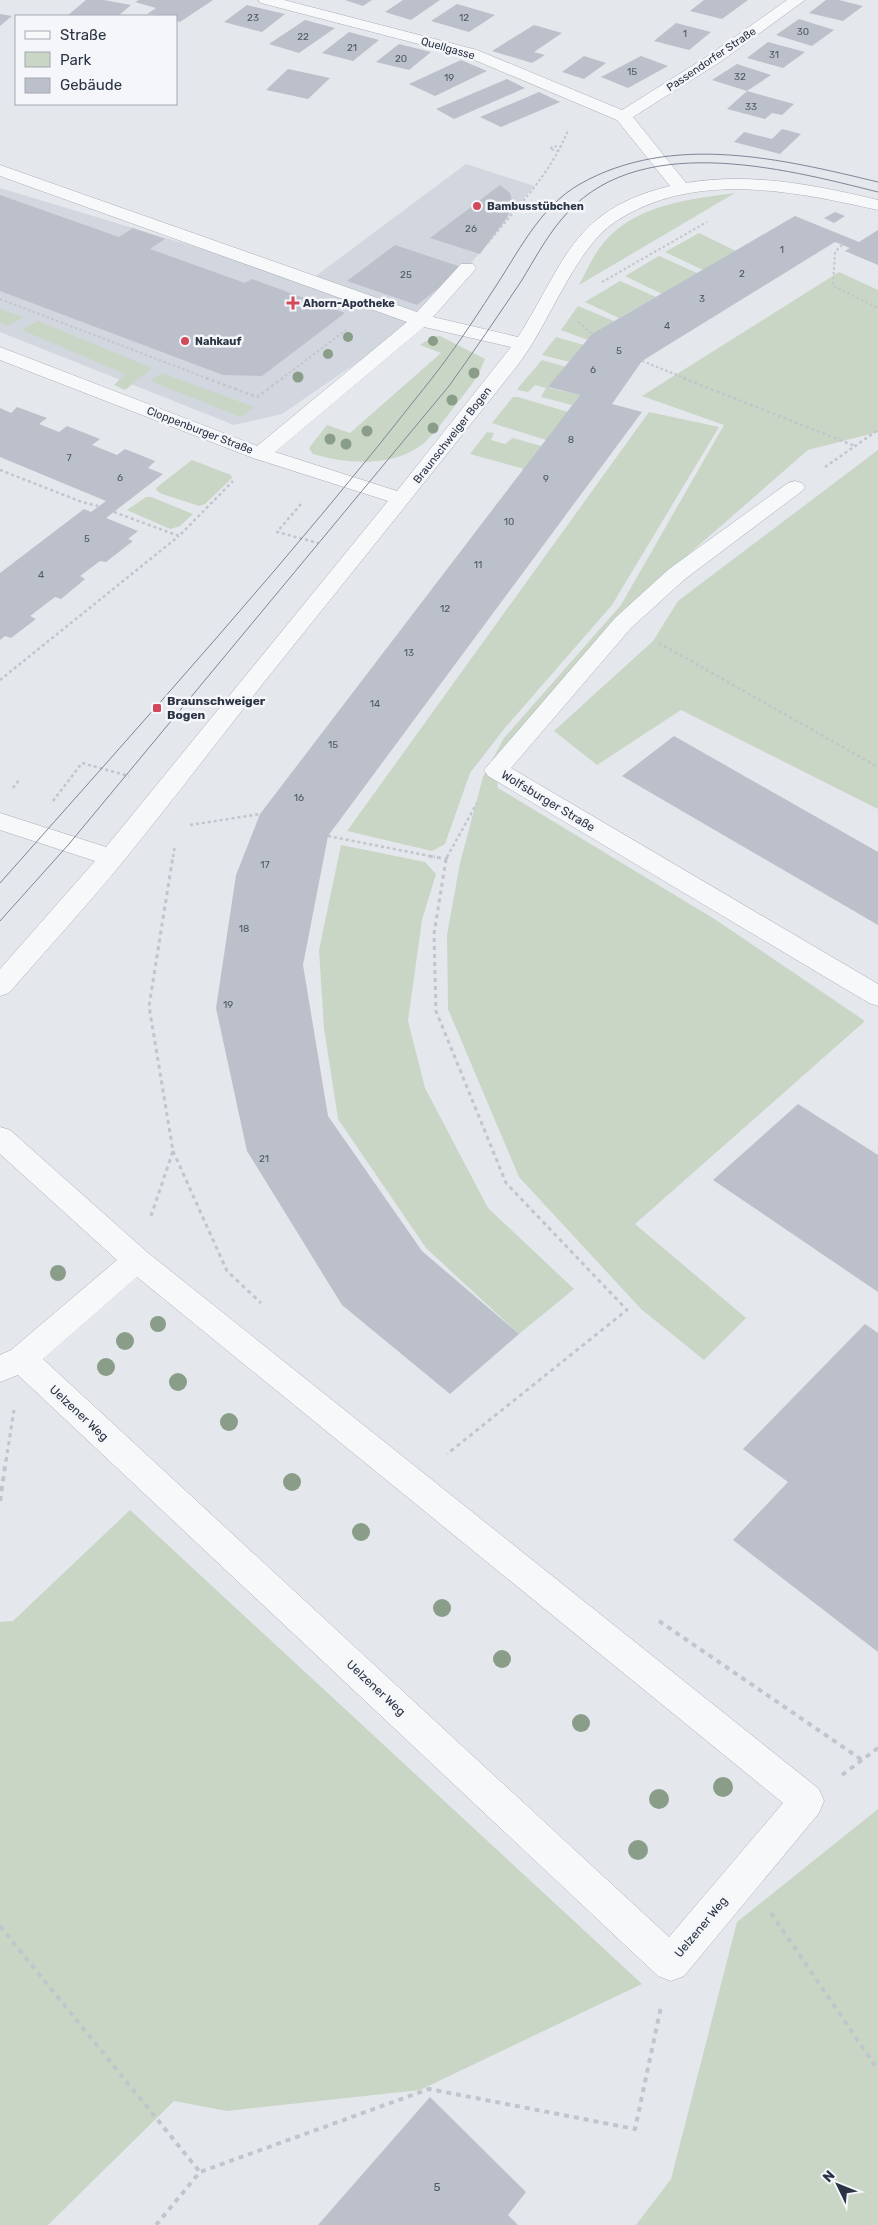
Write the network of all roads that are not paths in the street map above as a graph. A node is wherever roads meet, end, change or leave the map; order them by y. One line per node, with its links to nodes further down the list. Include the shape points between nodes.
1 (266, 0): 3 (street, Quellgasse, via 471,53)
2 (797, 0): 3 (street, Passendorfer Straße, via 714,59)
3 (622, 116): 5 (street)
4 (0, 170): 8 (street)
5 (682, 189): 6 (street, via 723,184 774,184); 9 (street, Braunschweiger Bogen, via 632,205 605,220 582,245)
6 (878, 205)
7 (467, 268): 8 (street)
8 (420, 320): 9 (street); 11 (street)
9 (524, 344): 13 (street, Braunschweiger Bogen)
10 (0, 353): 11 (street, Cloppenburger Straße)
11 (260, 454): 13 (street, Cloppenburger Straße)
12 (795, 487): 17 (street, Wolfsburger Straße, via 677,574 623,623 496,770)
13 (402, 498): 15 (street, Braunschweiger Bogen)
14 (0, 821): 15 (street)
15 (112, 858): 16 (street, Braunschweiger Bogen)
16 (0, 986)
17 (878, 996)
18 (0, 1138): 19 (street, Uelzener Weg)
19 (137, 1260): 20 (street); 20 (street, Uelzener Weg, via 807,1801 671,1963)
20 (11, 1364)

